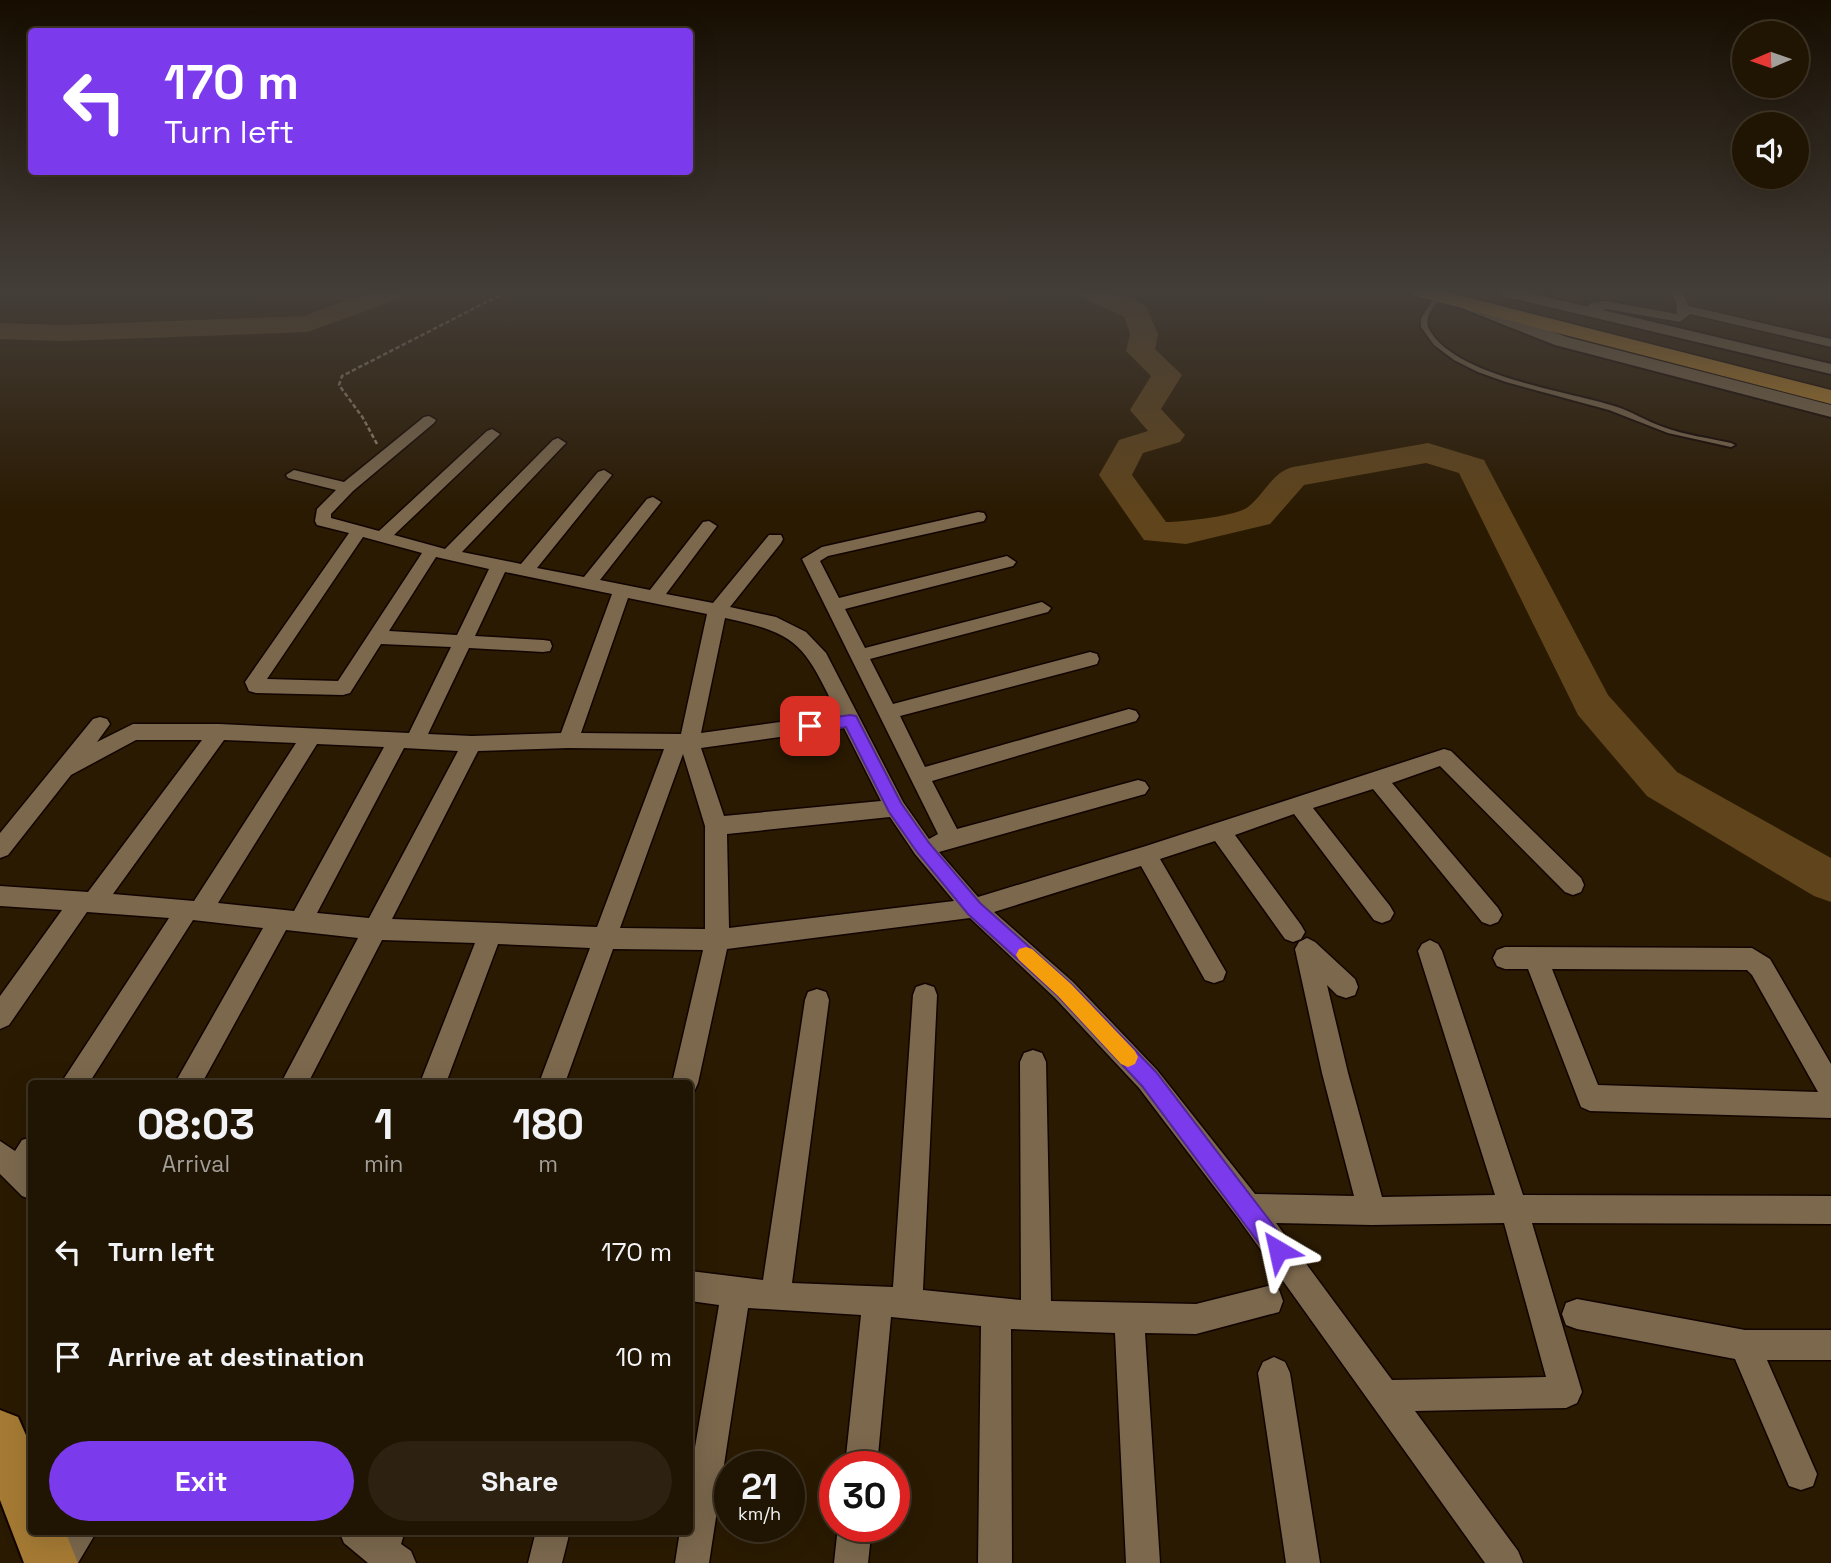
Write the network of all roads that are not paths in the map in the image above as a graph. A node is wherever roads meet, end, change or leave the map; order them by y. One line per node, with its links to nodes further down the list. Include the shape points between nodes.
1 (1471, 364): 13 (lane, via 1666,430)
2 (1649, 364): 9 (street)
3 (1702, 364): 8 (highway)
4 (1758, 364): 7 (highway)
5 (1811, 364): 6 (street)
6 (1831, 369)
7 (1831, 382)
8 (1831, 397)
9 (1831, 411)
10 (429, 420): 16 (street)
11 (492, 434): 20 (street)
12 (558, 443): 22 (street)
13 (1731, 445)
14 (294, 475): 16 (street)
15 (604, 475): 25 (street)
16 (347, 488): 20 (street, via 321,518)
17 (653, 502): 26 (street)
18 (978, 517): 29 (street, via 813,555)
19 (709, 526): 28 (street)
20 (370, 535): 22 (street); 32 (street, via 255,685 341,689)
21 (775, 539): 31 (street)
22 (440, 553): 24 (street); 32 (street)
23 (1007, 562): 29 (street)
24 (500, 565): 25 (street); 33 (street)
25 (525, 570): 26 (street)
26 (589, 583): 27 (street)
27 (622, 591): 28 (street); 44 (street)
28 (654, 597): 31 (street)
29 (835, 605): 35 (street)
30 (1042, 608): 35 (street)
31 (717, 611): 39 (street, via 770,621 799,636 819,658); 45 (street)
32 (377, 637): 33 (street)
33 (462, 642): 34 (street); 43 (street)
34 (543, 646)
35 (861, 655): 37 (street)
36 (1090, 659): 37 (street)
37 (889, 712): 48 (street)
38 (1129, 716): 48 (street)
39 (850, 720): 45 (street); 52 (street)
40 (100, 724): 47 (street)
41 (219, 732): 42 (street); 47 (street, via 133,732); 61 (street)
42 (311, 737): 43 (street); 63 (street)
43 (407, 740): 46 (street); 66 (street)
44 (569, 740): 45 (street); 46 (street)
45 (683, 742): 53 (street); 70 (street)
46 (472, 744): 67 (street)
47 (65, 769): 57 (street)
48 (921, 776): 55 (street)
49 (1377, 780): 51 (street); 59 (street, via 1444,757); 65 (street)
50 (1138, 788): 55 (street)
51 (1298, 804): 54 (street); 64 (street)
52 (895, 808): 53 (street); 56 (street)
53 (716, 826): 71 (street)
54 (1220, 831): 58 (street); 69 (street)
55 (951, 839): 56 (street)
56 (923, 848): 62 (street)
57 (0, 849)
58 (1146, 855): 62 (street); 75 (street)
59 (1573, 884)
60 (0, 896): 61 (street)
61 (87, 902): 63 (street); 79 (street)
62 (974, 908): 71 (street); 89 (street, via 1064,990 1149,1079)
63 (193, 910): 66 (street); 81 (street)
64 (1382, 913)
65 (1490, 915)
66 (290, 920): 67 (street); 82 (street)
67 (375, 929): 68 (street); 83 (street)
68 (491, 932): 70 (street); 84 (street)
69 (1293, 932)
70 (605, 938): 71 (street); 85 (street)
71 (717, 940): 86 (street)
72 (1430, 951): 90 (street)
73 (1505, 958): 74 (street)
74 (1536, 958): 87 (street, via 1752,959); 88 (street, via 1590,1098)
75 (1214, 972)
76 (1346, 986): 92 (street, via 1307,949)
77 (925, 995): 97 (street)
78 (817, 1000): 95 (street)
79 (0, 1017)
80 (1034, 1062): 100 (street)
81 (76, 1080)
82 (190, 1080)
83 (296, 1080)
84 (434, 1080)
85 (553, 1080)
86 (686, 1080)
87 (1829, 1082)
88 (1831, 1105)
89 (1248, 1208): 92 (street); 105 (street)
90 (1514, 1209): 91 (street); 92 (street); 105 (street, via 1566,1392)
91 (1831, 1210)
92 (1373, 1211)
93 (693, 1286): 94 (street)
94 (736, 1291): 95 (street); 117 (street)
95 (775, 1297): 97 (street)
96 (1268, 1301): 101 (street, via 1196,1319)
97 (892, 1303): 98 (street); 107 (street)
98 (996, 1313): 100 (street); 119 (street)
99 (1577, 1314): 102 (street)
100 (1036, 1316): 101 (street)
101 (1129, 1316): 120 (street)
102 (1745, 1345): 103 (street); 108 (street)
103 (1831, 1345)
104 (1274, 1373): 121 (street)
105 (1384, 1396): 122 (street)
106 (0, 1435): 109 (main road)
107 (864, 1451)
108 (1801, 1474)
109 (28, 1504)
110 (40, 1535): 114 (main road)
111 (77, 1535): 115 (street)
112 (552, 1535): 116 (street)
113 (853, 1542): 118 (street)
114 (51, 1563)
115 (58, 1563)
116 (545, 1563)
117 (692, 1563)
118 (851, 1563)
119 (995, 1563)
120 (1143, 1563)
121 (1303, 1563)
122 (1506, 1563)

